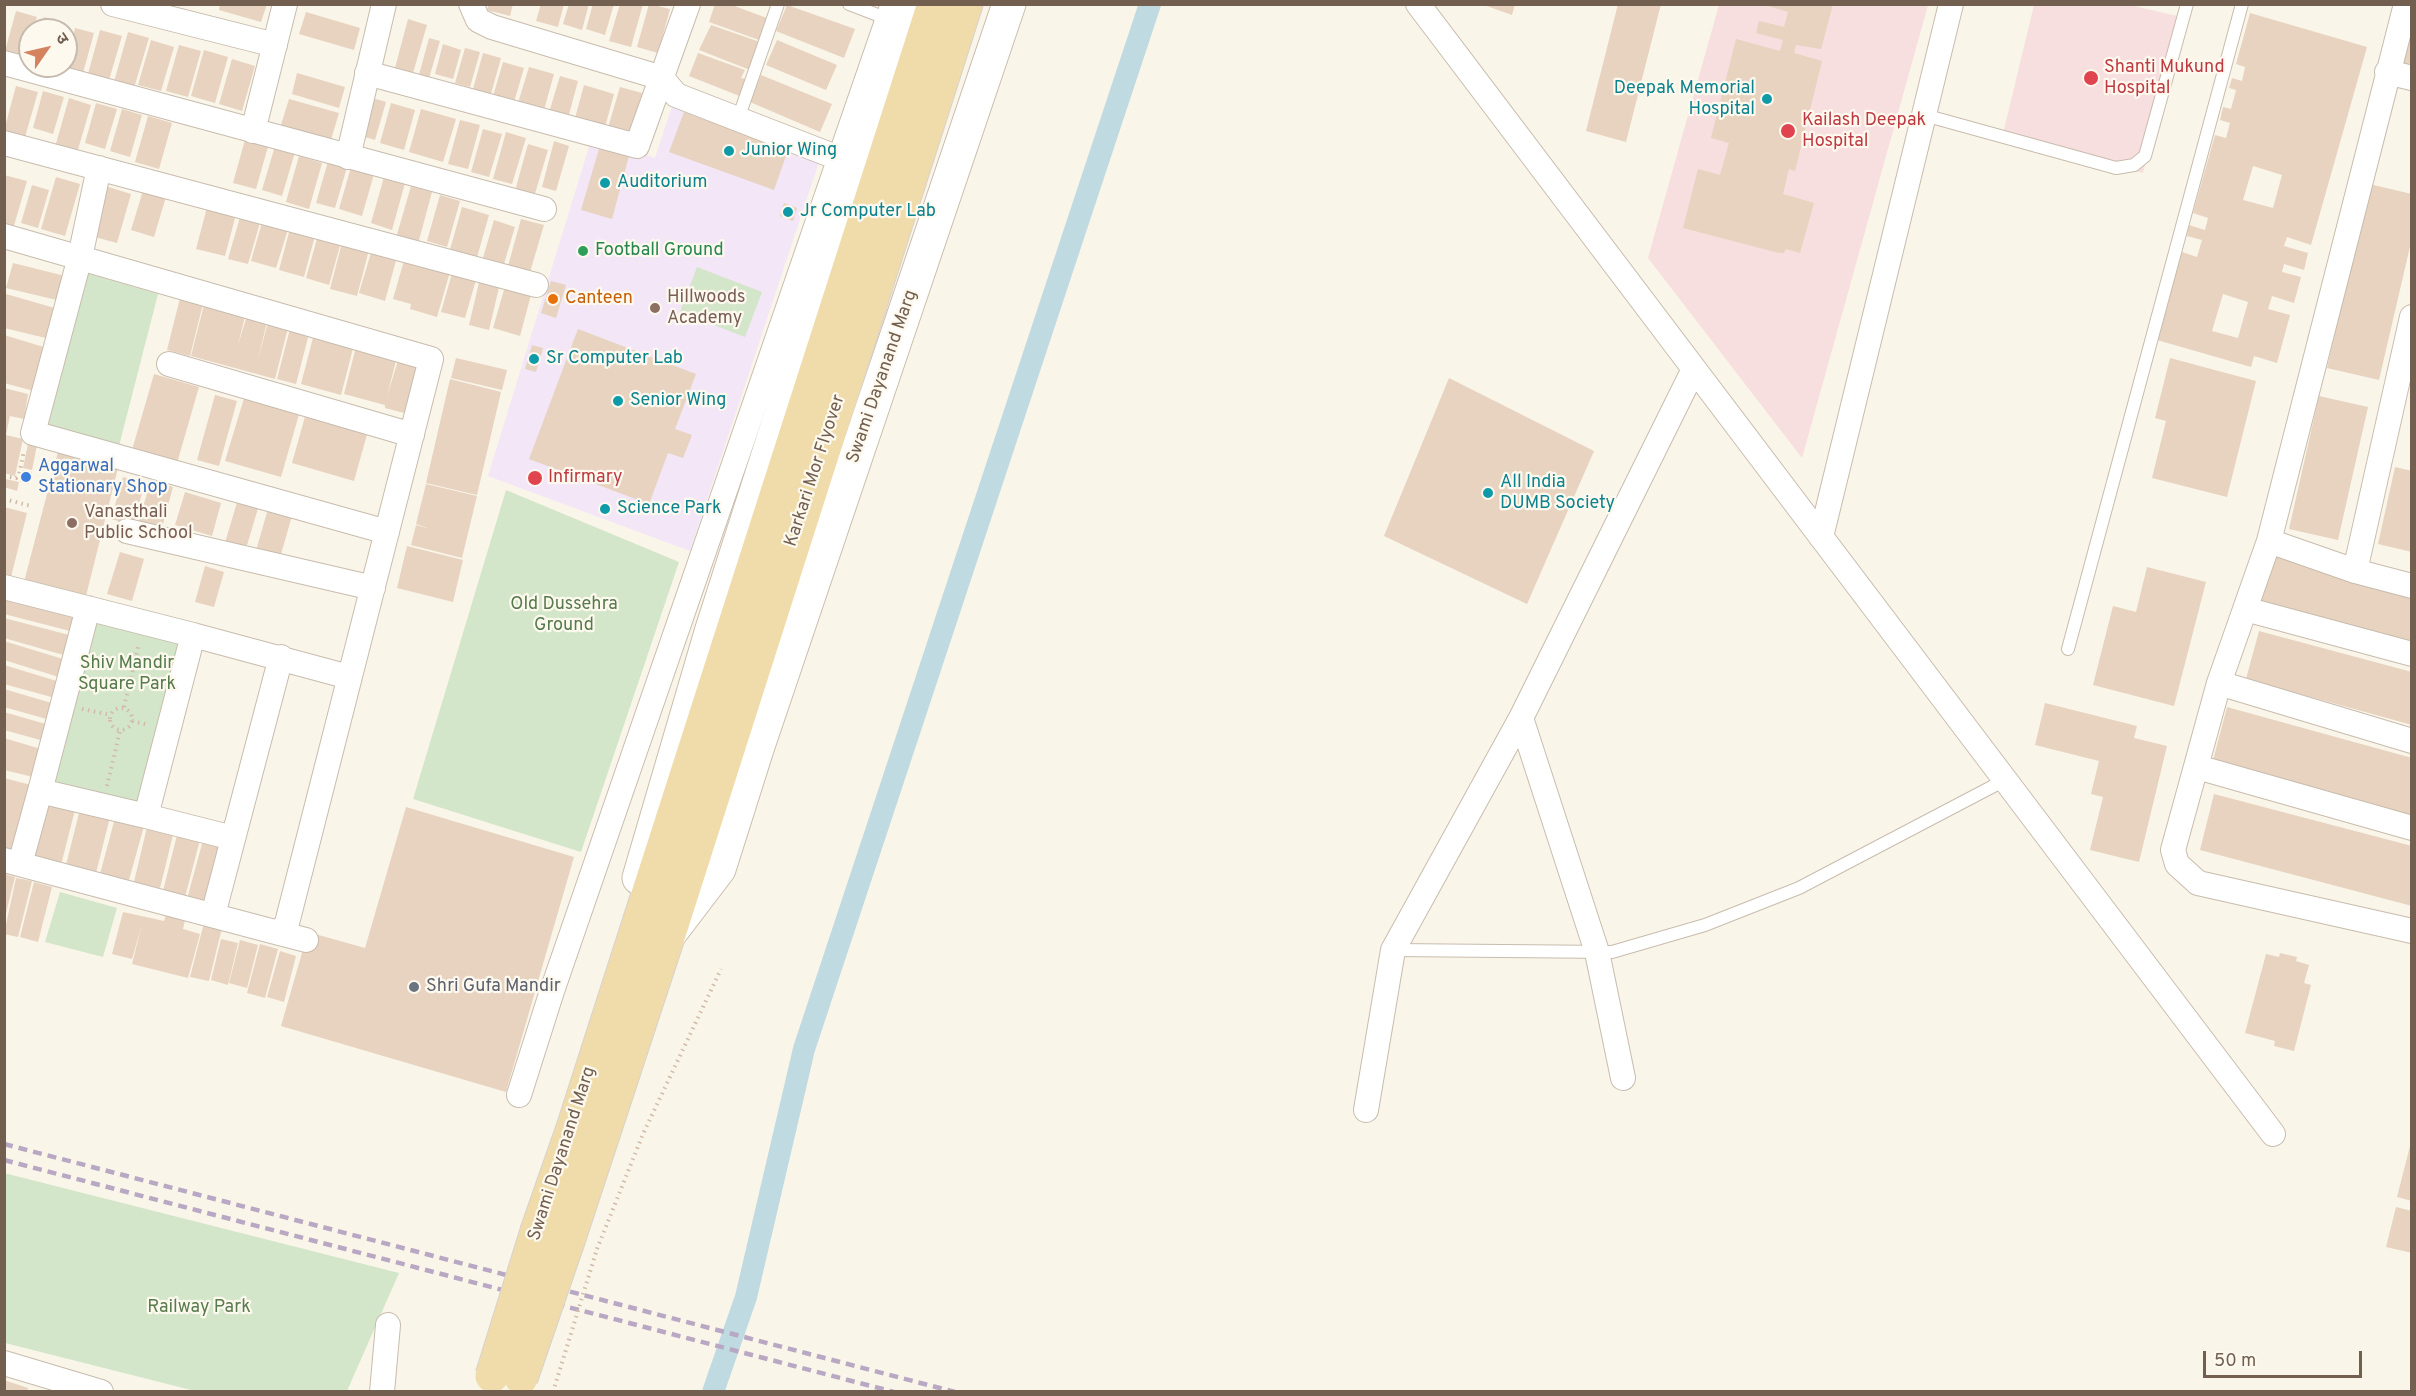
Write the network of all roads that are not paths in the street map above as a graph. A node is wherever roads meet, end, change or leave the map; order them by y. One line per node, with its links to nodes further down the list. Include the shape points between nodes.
1 (113, 4): 17 (street)
2 (285, 4): 17 (street)
3 (384, 4): 20 (street)
4 (471, 4): 21 (street, via 478,20 492,27)
5 (688, 4): 21 (street)
6 (778, 4): 24 (lane)
7 (849, 4): 16 (lane)
8 (934, 4): 64 (main road, Karkari Mor Flyover)
9 (966, 4): 67 (main road, Karkari Mor Flyover)
10 (1009, 4): 67 (main road, Swami Dayanand Marg, via 719,869)
11 (1418, 4): 36 (street)
12 (1952, 4): 23 (street)
13 (2187, 4): 23 (lane, via 2145,156 2134,165 2116,168)
14 (2242, 4): 49 (lane)
15 (2406, 4): 19 (street)
16 (898, 9): 28 (street); 64 (main road, via 639,872)
17 (275, 45): 25 (street)
18 (4, 63): 25 (street)
19 (2387, 72): 22 (street); 41 (street)
20 (367, 73): 21 (street, via 637,146); 27 (street)
21 (662, 78): 24 (street, via 676,94)
22 (2412, 78)
23 (1924, 115): 40 (street)
24 (738, 119): 28 (street)
25 (253, 131): 27 (street)
26 (4, 143): 29 (street)
27 (348, 157): 30 (street)
28 (841, 159): 72 (street)
29 (99, 168): 32 (street); 33 (street)
30 (544, 209)
31 (6, 242): 32 (street)
32 (80, 257): 37 (street, via 431,359); 39 (street, via 33,433)
33 (536, 285)
34 (2412, 318): 42 (street)
35 (169, 364): 37 (street)
36 (1694, 369): 40 (street); 54 (street)
37 (412, 435): 39 (street)
38 (127, 531): 45 (street)
39 (387, 532): 45 (street)
40 (1821, 537): 57 (street)
41 (2269, 542): 42 (street); 47 (street)
42 (2355, 572): 43 (street)
43 (2412, 586)
44 (4, 587): 46 (street)
45 (372, 588): 52 (street)
46 (88, 608): 48 (street); 58 (street)
47 (2245, 609): 50 (street); 53 (street)
48 (193, 635): 51 (street); 59 (street)
49 (2068, 649)
50 (2412, 654)
51 (281, 657): 52 (street); 61 (street)
52 (349, 677): 66 (street, via 287,923)
53 (2219, 683): 55 (street); 56 (street)
54 (1521, 718): 69 (street); 70 (street)
55 (2412, 741)
56 (2197, 767): 60 (street); 65 (street, via 2173,849 2177,864 2186,875 2198,883)
57 (2005, 780): 70 (lane, via 1798,888 1705,925 1612,952); 74 (street)
58 (40, 791): 59 (street); 62 (street)
59 (146, 816): 61 (street)
60 (2412, 828)
61 (233, 838): 63 (street)
62 (12, 862): 63 (street)
63 (213, 915): 66 (street)
64 (639, 916): 78 (main road, Swami Dayanand Marg, bridge, via 538,1228)
65 (2412, 931)
66 (275, 932): 68 (street)
67 (668, 937): 78 (main road, Swami Dayanand Marg, bridge, via 583,1244)
68 (306, 940)
69 (1393, 950): 70 (lane); 73 (street)
70 (1597, 952): 71 (street)
71 (1623, 1078)
72 (519, 1095)
73 (1366, 1110)
74 (2273, 1134)
75 (388, 1325): 80 (street)
76 (4, 1363): 77 (street)
77 (43, 1383): 79 (street)
78 (504, 1384)
79 (101, 1392)
80 (382, 1392)

